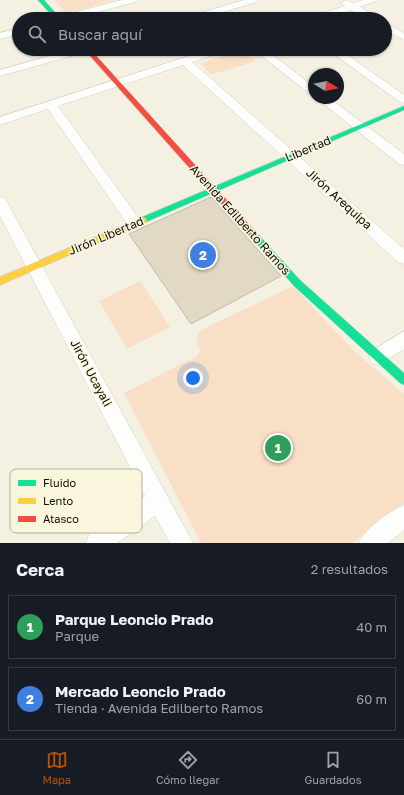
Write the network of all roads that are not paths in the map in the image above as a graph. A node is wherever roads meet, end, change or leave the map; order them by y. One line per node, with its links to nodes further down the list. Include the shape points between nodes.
1 (41, 0): 7 (street)
2 (133, 0): 8 (street)
3 (254, 0): 9 (street)
4 (341, 0): 6 (street)
5 (373, 0): 6 (street)
6 (352, 6): 10 (street); 11 (street)
7 (52, 12)
8 (86, 12)
9 (214, 12)
10 (334, 12)
11 (362, 12)
12 (392, 30): 15 (street)
13 (12, 33): 14 (street)
14 (0, 36)
15 (404, 37)
16 (60, 56): 22 (street)
17 (93, 56): 23 (street, Avenida Edilberto Ramos)
18 (200, 56): 21 (street)
19 (267, 56): 24 (street)
20 (342, 56): 25 (street)
21 (185, 61): 23 (street); 31 (street, Jirón Arequipa)
22 (0, 72)
23 (118, 83): 27 (street); 33 (street, Avenida Edilberto Ramos)
24 (308, 87)
25 (404, 100)
26 (330, 104): 30 (street)
27 (51, 105): 29 (street); 35 (street)
28 (404, 108): 30 (street, Libertad)
29 (0, 121)
30 (359, 127): 31 (street, Libertad); 32 (street)
31 (292, 156): 33 (street, Libertad); 36 (street, Jirón Arequipa)
32 (404, 162)
33 (212, 189): 35 (street, Jirón Libertad); 40 (street, Avenida Edilberto Ramos, via 298,283)
34 (0, 202): 37 (street, Jirón Ucayali)
35 (135, 224): 37 (street, Jirón Libertad)
36 (404, 258)
37 (34, 266): 38 (street, Jirón Libertad); 42 (street, Jirón Ucayali)
38 (0, 281)
39 (404, 339): 40 (street)
40 (378, 357): 41 (street, Avenida Edilberto Ramos)
41 (404, 380)
42 (159, 500): 43 (street); 47 (street, Jirón Ucayali)
43 (142, 512)
44 (404, 516): 48 (street)
45 (111, 533): 46 (street)
46 (97, 543)
47 (182, 543)
48 (370, 543)

